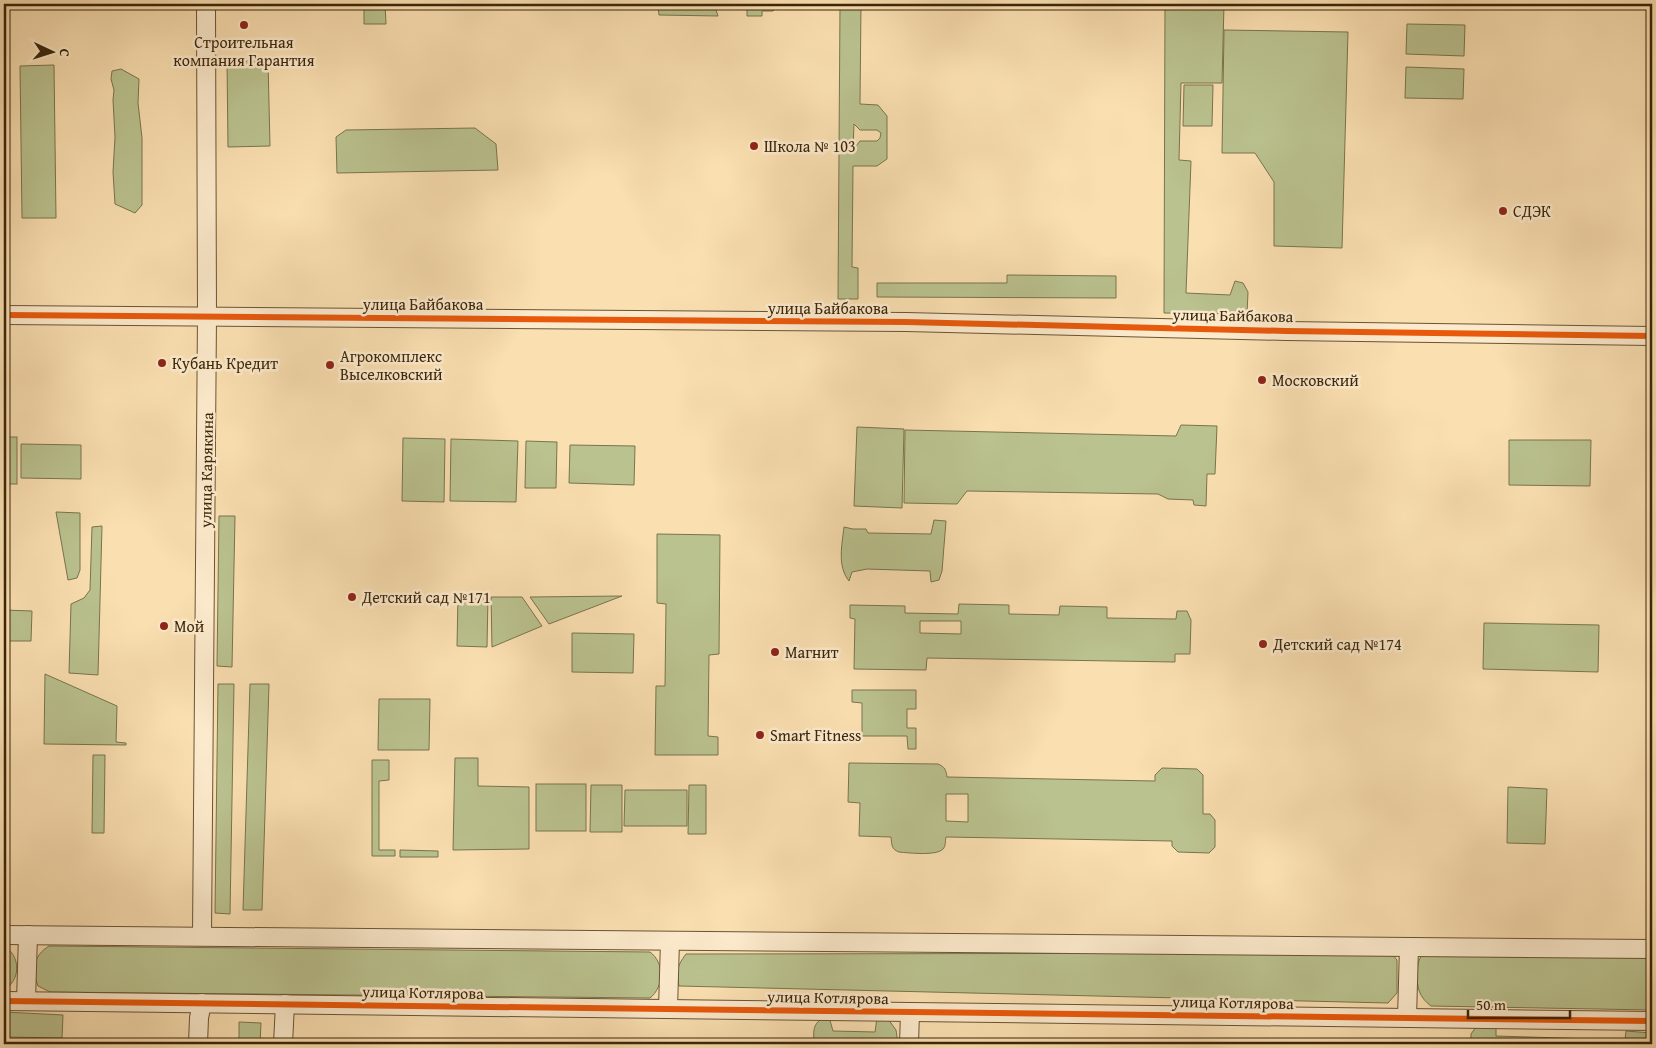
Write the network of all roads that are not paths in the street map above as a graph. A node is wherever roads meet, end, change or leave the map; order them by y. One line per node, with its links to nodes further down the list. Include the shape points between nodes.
1 (206, 4): 3 (street, улица Карякина)
2 (4, 315): 3 (street, улица Байбакова)
3 (207, 316): 4 (street, улица Байбакова, via 906,322); 7 (street, улица Карякина)
4 (1652, 336)
5 (4, 935): 6 (street)
6 (28, 935): 7 (street); 12 (street)
7 (202, 936): 8 (street)
8 (670, 940): 9 (street); 15 (street)
9 (1409, 947): 10 (street); 17 (street)
10 (1652, 949)
11 (4, 1001): 12 (street, улица Котлярова)
12 (26, 1001): 13 (street, улица Котлярова)
13 (202, 1003): 14 (street, улица Котлярова); 19 (street)
14 (285, 1004): 15 (street, улица Котлярова); 20 (street)
15 (668, 1009): 16 (street, улица Котлярова)
16 (910, 1012): 17 (street, улица Котлярова); 21 (street, улица Котлярова)
17 (1407, 1018): 18 (street, улица Котлярова)
18 (1652, 1021)
19 (198, 1044)
20 (283, 1044)
21 (909, 1044)

